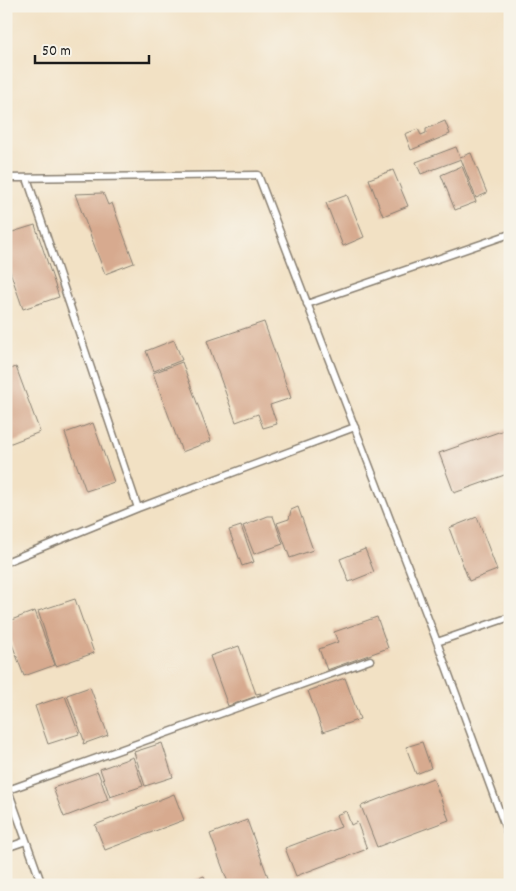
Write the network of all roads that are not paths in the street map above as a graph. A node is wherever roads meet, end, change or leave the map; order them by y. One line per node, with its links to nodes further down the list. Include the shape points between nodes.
1 (6, 178): 2 (lane)
2 (28, 178): 4 (lane, via 258,175); 6 (lane)
3 (510, 234): 4 (lane)
4 (307, 304): 5 (lane)
5 (355, 427): 6 (lane); 9 (lane)
6 (138, 508): 7 (lane)
7 (6, 562)
8 (510, 617): 9 (lane)
9 (437, 642): 12 (lane)
10 (370, 660): 11 (lane)
11 (7, 788): 13 (lane)
12 (510, 840)
13 (26, 841): 14 (lane); 15 (lane)
14 (6, 848)
15 (42, 885)

